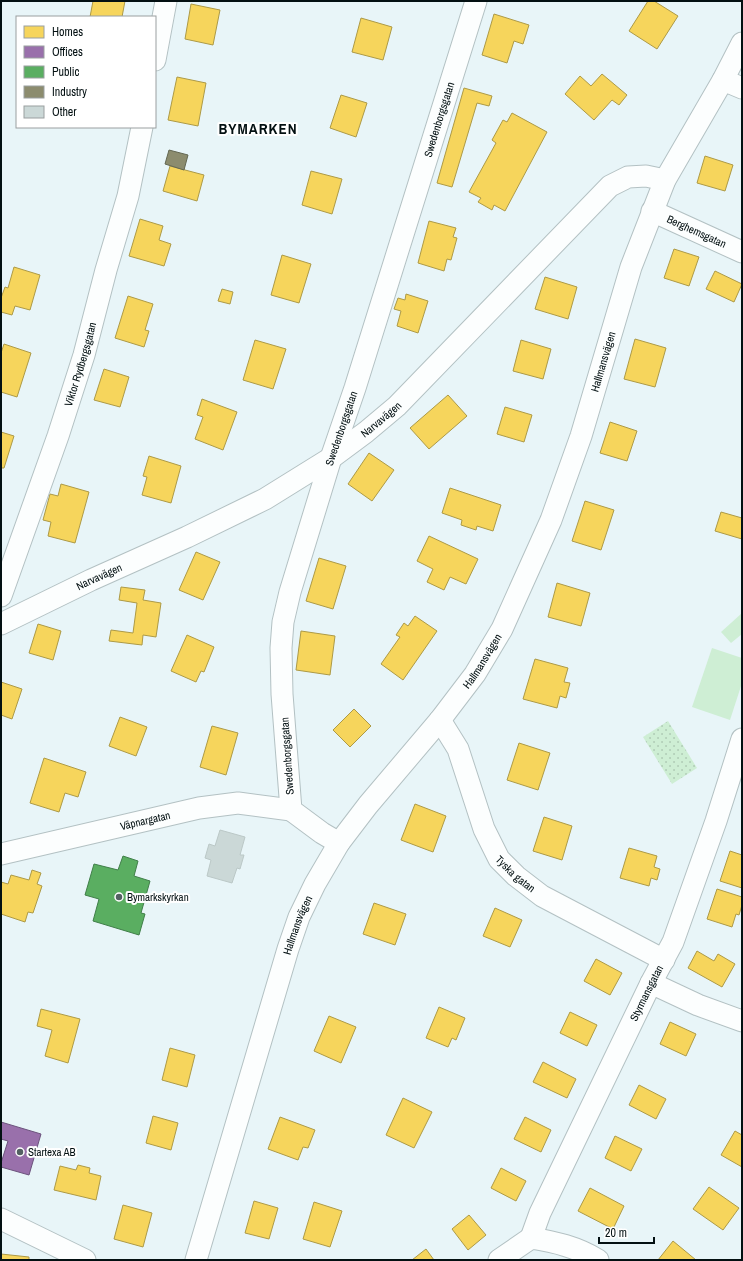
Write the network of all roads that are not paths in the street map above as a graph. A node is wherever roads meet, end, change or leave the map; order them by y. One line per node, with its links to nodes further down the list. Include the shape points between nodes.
1 (166, 1): 4 (street)
2 (476, 1): 11 (street, Swedenborgsgatan)
3 (742, 43): 5 (street, Hallmansvägen)
4 (156, 55)
5 (723, 80): 6 (street); 8 (street, Hallmansvägen)
6 (742, 88)
7 (142, 128): 12 (street, Viktor Rydbergsgatan, via 128,196 84,355)
8 (665, 180): 9 (street, Hallmansvägen); 11 (street, Narvavägen, via 646,176 628,177 610,186 397,406)
9 (652, 211): 10 (street, Berghemsgatan); 14 (street, Hallmansvägen, via 631,267 584,428 551,520 502,629 475,674)
10 (742, 252)
11 (331, 458): 13 (street, Narvavägen, via 265,499); 16 (street, Swedenborgsgatan, via 290,592 281,648 282,694)
12 (1, 596)
13 (1, 624)
14 (440, 720): 17 (street, Hallmansvägen, via 368,805); 19 (street, Tyska gatan, via 458,749 484,829 503,863 542,896)
15 (742, 739): 19 (street, Styrmansgatan, via 673,942)
16 (292, 810): 17 (street, Swedenborgsgatan); 18 (street, Väpnargatan, via 238,803 199,808)
17 (339, 844): 25 (street, Hallmansvägen, via 299,917)
18 (1, 854)
19 (664, 960): 20 (street, Styrmansgatan)
20 (651, 983): 21 (street); 23 (street, Styrmansgatan, via 540,1213)
21 (742, 1022)
22 (1, 1219): 24 (street)
23 (531, 1238): 26 (street); 27 (street, via 572,1248)
24 (85, 1260)
25 (196, 1260)
26 (499, 1260)
27 (598, 1260)

